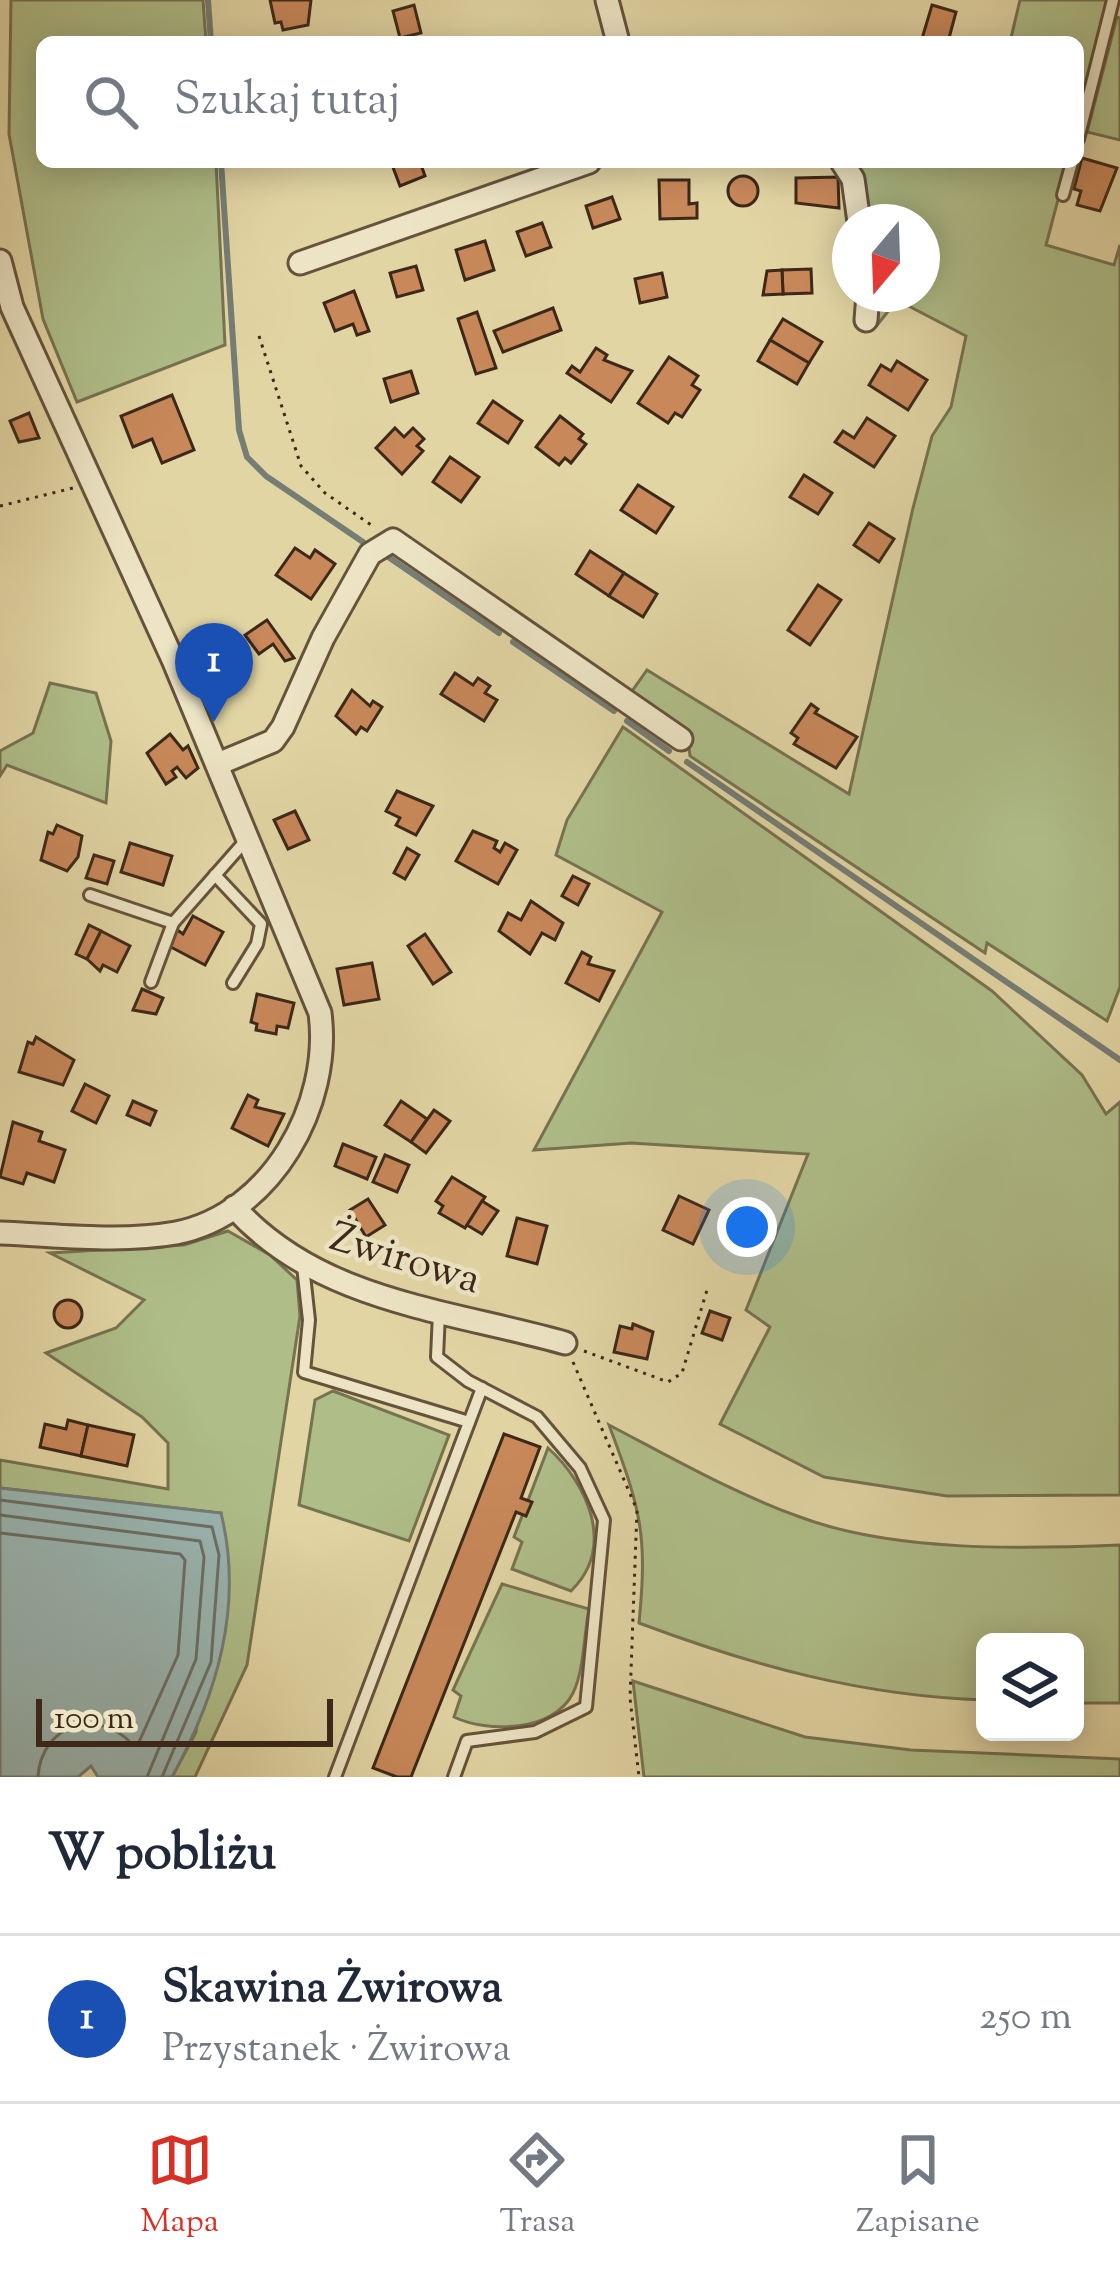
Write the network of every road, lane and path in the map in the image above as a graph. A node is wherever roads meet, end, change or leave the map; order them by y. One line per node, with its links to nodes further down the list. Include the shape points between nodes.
1 (607, 0): 3 (street)
2 (1113, 0): 4 (lane)
3 (616, 36)
4 (1084, 116)
5 (572, 168): 11 (street)
6 (846, 168): 9 (street)
7 (1070, 168): 8 (lane)
8 (1063, 195)
9 (857, 204)
10 (0, 261): 15 (street, via 12,307)
11 (300, 262)
12 (867, 312): 13 (street)
13 (866, 320)
14 (259, 336): 17 (path, via 302,466 325,494)
15 (92, 482): 16 (path); 19 (street)
16 (0, 506)
17 (393, 540): 18 (street); 19 (street, via 370,554 284,727 272,741)
18 (681, 739)
19 (218, 764): 20 (street)
20 (249, 836): 21 (lane); 26 (street, via 320,1013 322,1060 290,1149)
21 (215, 875): 23 (lane); 25 (lane, via 261,924)
22 (90, 895): 23 (lane)
23 (173, 923): 24 (lane)
24 (151, 982)
25 (233, 983)
26 (234, 1207): 27 (street, via 196,1227 147,1236); 28 (street, Żwirowa)
27 (0, 1233)
28 (303, 1266): 30 (street, Żwirowa, via 347,1288); 33 (lane, via 304,1372)
29 (706, 1290): 31 (path, via 682,1373 668,1382)
30 (440, 1310): 31 (street, Żwirowa); 32 (lane, via 437,1357)
31 (565, 1343): 36 (path, via 637,1510 630,1699)
32 (482, 1388): 33 (lane); 35 (lane, via 537,1417 580,1468 604,1520 586,1708 535,1732 467,1741)
33 (469, 1422): 34 (lane)
34 (335, 1777)
35 (454, 1777)
36 (639, 1777)

